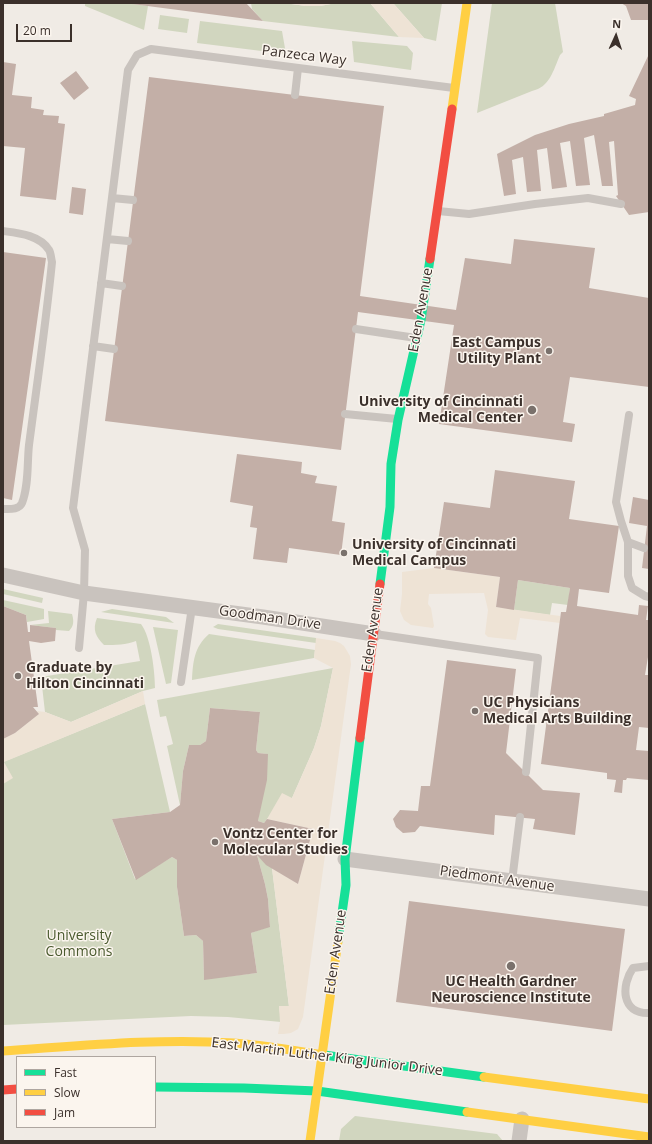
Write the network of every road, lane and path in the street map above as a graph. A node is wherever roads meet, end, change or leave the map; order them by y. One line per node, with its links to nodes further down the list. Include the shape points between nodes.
1 (467, 3): 3 (street, Eden Avenue)
2 (298, 68): 3 (lane, Panzeca Way); 4 (lane); 5 (lane, Panzeca Way, via 151,49 137,56 128,70)
3 (455, 88): 8 (street, Eden Avenue)
4 (295, 95)
5 (112, 198): 6 (lane); 10 (lane)
6 (133, 200)
7 (622, 204): 8 (lane, via 588,198 469,214)
8 (437, 210): 15 (street, Eden Avenue)
9 (3, 231): 21 (lane, via 23,234 41,242 49,250 52,262 25,490 21,504 16,508)
10 (107, 239): 11 (lane); 12 (lane)
11 (128, 241)
12 (101, 283): 13 (lane); 16 (lane)
13 (122, 286)
14 (356, 329): 15 (lane)
15 (417, 338): 20 (street, Eden Avenue)
16 (93, 346): 17 (lane); 25 (lane, via 73,508 84,550)
17 (114, 349)
18 (345, 414): 20 (lane)
19 (629, 415): 22 (lane, via 616,502)
20 (398, 420): 28 (street, Eden Avenue)
21 (3, 509)
22 (628, 542): 23 (lane); 26 (lane, via 628,576 632,588)
23 (644, 548)
24 (3, 575): 25 (street, Goodman Drive)
25 (84, 593): 27 (street, Goodman Drive); 29 (lane)
26 (649, 597)
27 (192, 607): 28 (street, Goodman Drive); 30 (lane)
28 (374, 634): 31 (lane, Goodman Drive, via 538,658); 33 (street, Eden Avenue)
29 (79, 648)
30 (181, 682)
31 (526, 772)
32 (520, 817): 34 (lane)
33 (345, 859): 34 (street, Piedmont Avenue); 39 (street, Eden Avenue, via 346,884)
34 (512, 881): 35 (street, Piedmont Avenue)
35 (649, 899)
36 (649, 966): 37 (lane, via 633,968 628,975 626,988 627,1002 631,1007)
37 (649, 1013)
38 (3, 1050): 39 (street, East Martin Luther King Junior Drive, via 207,1042)
39 (322, 1054): 43 (street, Eden Avenue); 44 (street, East Martin Luther King Junior Drive)
40 (156, 1087): 43 (street)
41 (16, 1089): 42 (street)
42 (3, 1090)
43 (317, 1091): 45 (street); 47 (street, Eden Avenue)
44 (649, 1099)
45 (522, 1120): 46 (street); 48 (street)
46 (649, 1137)
47 (310, 1141)
48 (519, 1141)

